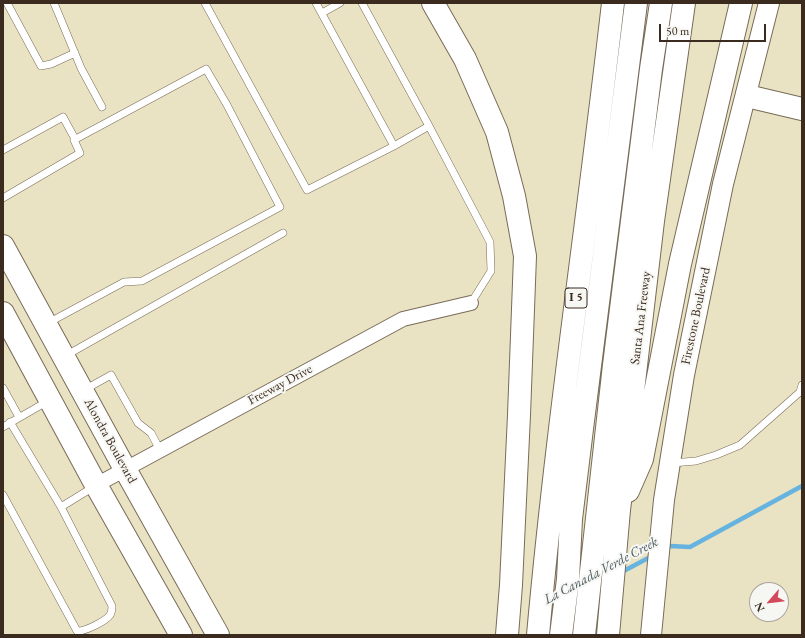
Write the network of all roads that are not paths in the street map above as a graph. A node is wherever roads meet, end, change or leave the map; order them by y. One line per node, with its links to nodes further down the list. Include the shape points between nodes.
1 (7, 3): 15 (lane, via 40,66)
2 (54, 3): 15 (lane)
3 (205, 3): 21 (lane, via 307,190)
4 (316, 3): 14 (lane)
5 (340, 3): 14 (lane)
6 (362, 3): 19 (lane)
7 (433, 3): 47 (main road, via 465,59 497,132 514,196 525,256 520,415)
8 (613, 3): 48 (main road, I 5, via 571,332)
9 (636, 3): 49 (main road, via 571,519 568,579)
10 (661, 3): 50 (main road, via 615,357)
11 (684, 3): 43 (main road, Santa Ana Freeway, via 653,221)
12 (741, 3): 43 (main road, via 680,264 642,460)
13 (770, 3): 16 (street, Firestone Boulevard)
14 (322, 13): 21 (lane)
15 (75, 53): 17 (lane)
16 (747, 96): 18 (main road); 38 (street, Firestone Boulevard, via 723,184 684,376)
17 (102, 107)
18 (802, 109)
19 (430, 126): 21 (lane); 26 (lane, via 490,242 491,271)
20 (75, 139): 22 (lane, via 63,117); 23 (lane, via 80,153); 28 (lane, via 206,69 280,207 142,281 124,282)
21 (394, 146)
22 (3, 150)
23 (3, 198)
24 (283, 233): 29 (lane)
25 (3, 246): 28 (main road, Alondra Boulevard)
26 (471, 303): 37 (street, Freeway Drive, via 403,318)
27 (3, 313): 33 (main road)
28 (46, 324): 29 (main road, Alondra Boulevard)
29 (63, 357): 32 (main road, Alondra Boulevard)
30 (802, 385): 38 (lane, via 800,392 740,445 716,456)
31 (3, 388): 34 (lane)
32 (82, 391): 37 (lane, via 111,375 138,423 151,433); 39 (main road, Alondra Boulevard)
33 (50, 399): 34 (lane); 40 (main road)
34 (19, 417): 35 (lane)
35 (10, 422): 36 (lane); 42 (lane)
36 (3, 427)
37 (160, 450): 39 (street, Freeway Drive)
38 (670, 463): 44 (street, Firestone Boulevard)
39 (125, 469): 40 (street, Freeway Drive); 46 (main road, Alondra Boulevard)
40 (96, 485): 42 (lane); 45 (main road)
41 (3, 496): 42 (lane, via 77,631 80,632 108,617 112,613 112,606)
42 (61, 507)
43 (619, 510): 51 (main road, Santa Ana Freeway)
44 (651, 631)
45 (181, 635)
46 (218, 635)
47 (507, 635)
48 (538, 635)
49 (561, 635)
50 (584, 635)
51 (608, 635)

